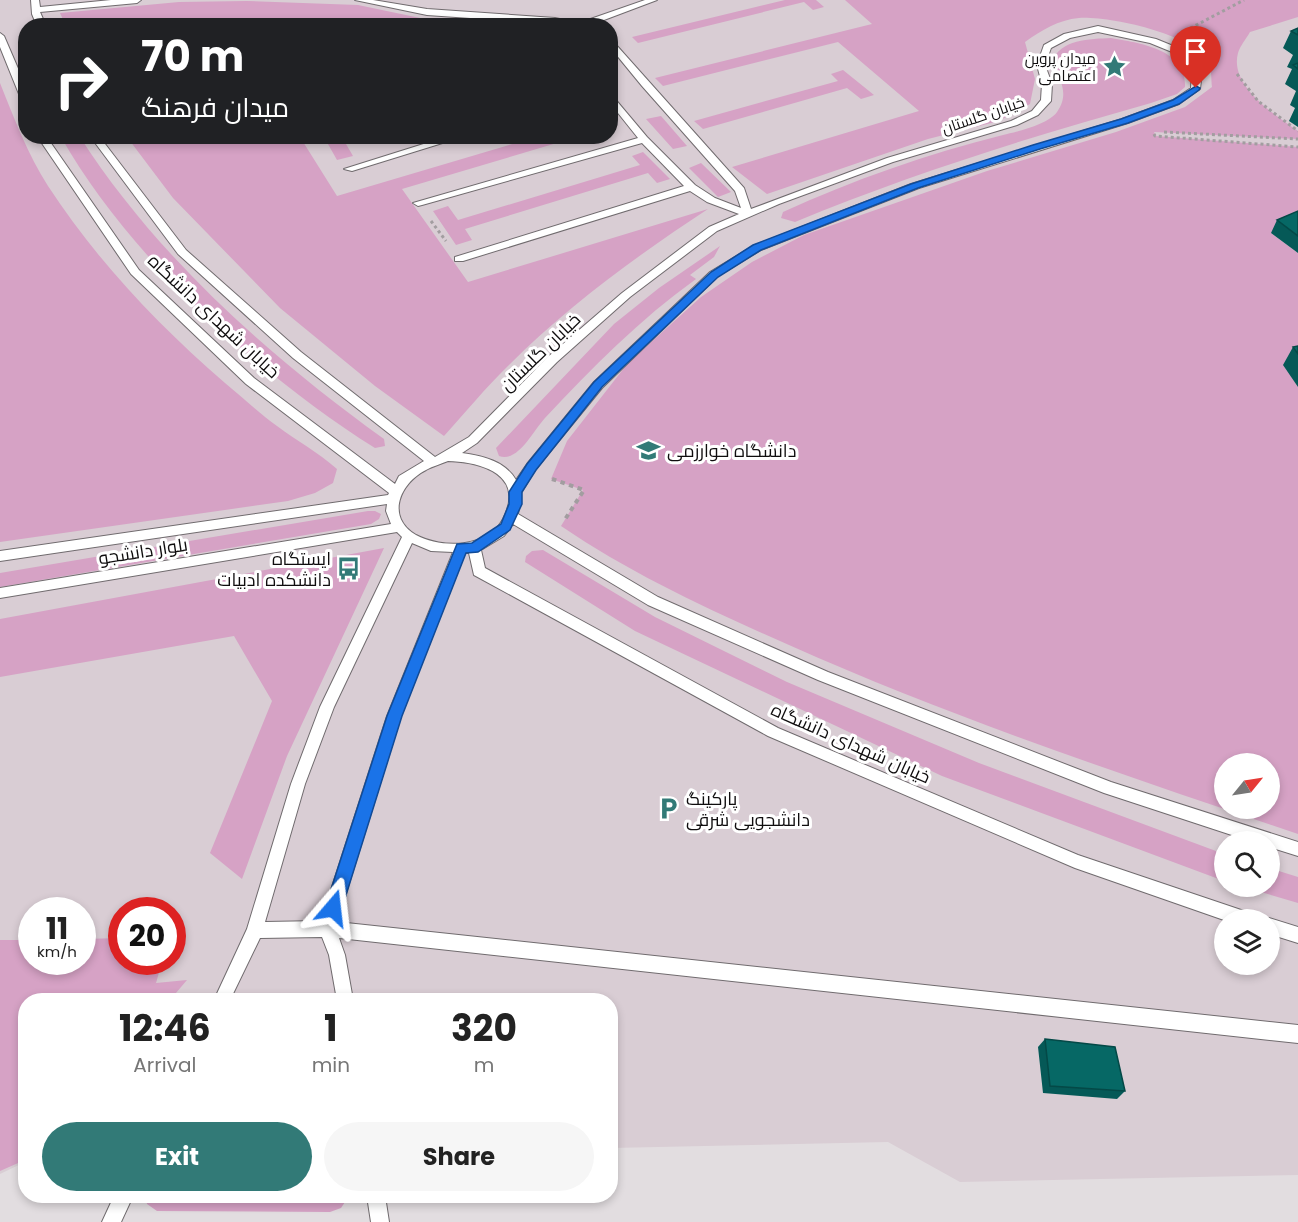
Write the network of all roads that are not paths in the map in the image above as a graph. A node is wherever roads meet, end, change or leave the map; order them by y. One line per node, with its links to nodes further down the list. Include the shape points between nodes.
1 (35, 0): 5 (lane)
2 (137, 0): 5 (lane)
3 (359, 0): 7 (lane, via 427,12)
4 (653, 0): 8 (lane)
5 (36, 10): 6 (lane)
6 (39, 18)
7 (498, 18)
8 (600, 18)
9 (0, 36): 11 (lane)
10 (618, 51): 20 (lane, via 740,190)
11 (18, 80)
12 (618, 106): 13 (lane)
13 (644, 139): 18 (lane); 19 (lane)
14 (47, 144): 25 (lane, خیابان شهدای دانشگاه, via 135,272 250,381)
15 (100, 144): 23 (lane, خیابان شهدای دانشگاه, via 182,252 297,355)
16 (434, 144): 17 (lane)
17 (349, 169)
18 (691, 187): 20 (lane, via 711,200); 21 (lane)
19 (418, 203)
20 (748, 214): 22 (lane, خیابان گلستان, via 713,229 626,295 554,359 473,440); 24 (lane, خیابان گلستان, via 890,160 1014,123 1035,113 1046,101 1047,84 1041,65 1047,47 1067,36 1098,29 1161,44 1180,52 1197,72 1196,88 1176,102 892,195 757,248 714,274 598,385)
21 (459, 259)
22 (447, 457): 23 (lane); 24 (lane, via 491,463 511,480)
23 (432, 461): 25 (lane, via 406,476)
24 (515, 492): 26 (lane)
25 (394, 495): 27 (lane, via 395,523); 29 (lane, بلوار دانشجو)
26 (511, 516): 28 (lane, via 500,533); 31 (lane, via 653,601 823,676 1109,788)
27 (404, 532): 28 (lane, via 428,547); 30 (lane, بلوار دانشجو); 35 (lane, via 327,707 298,784)
28 (468, 548): 32 (lane, خیابان شهدای دانشگاه, via 479,572 773,732 1076,861); 33 (lane, via 394,716)
29 (0, 556)
30 (0, 593)
31 (1298, 849)
32 (1215, 909)
33 (327, 929): 35 (lane); 38 (lane, via 337,955); 39 (lane)
34 (1280, 929): 36 (lane)
35 (255, 930): 37 (lane)
36 (1298, 935)
37 (225, 993)
38 (344, 993)
39 (1298, 1034)
40 (120, 1203): 42 (lane)
41 (377, 1203): 43 (lane)
42 (111, 1222)
43 (380, 1222)

